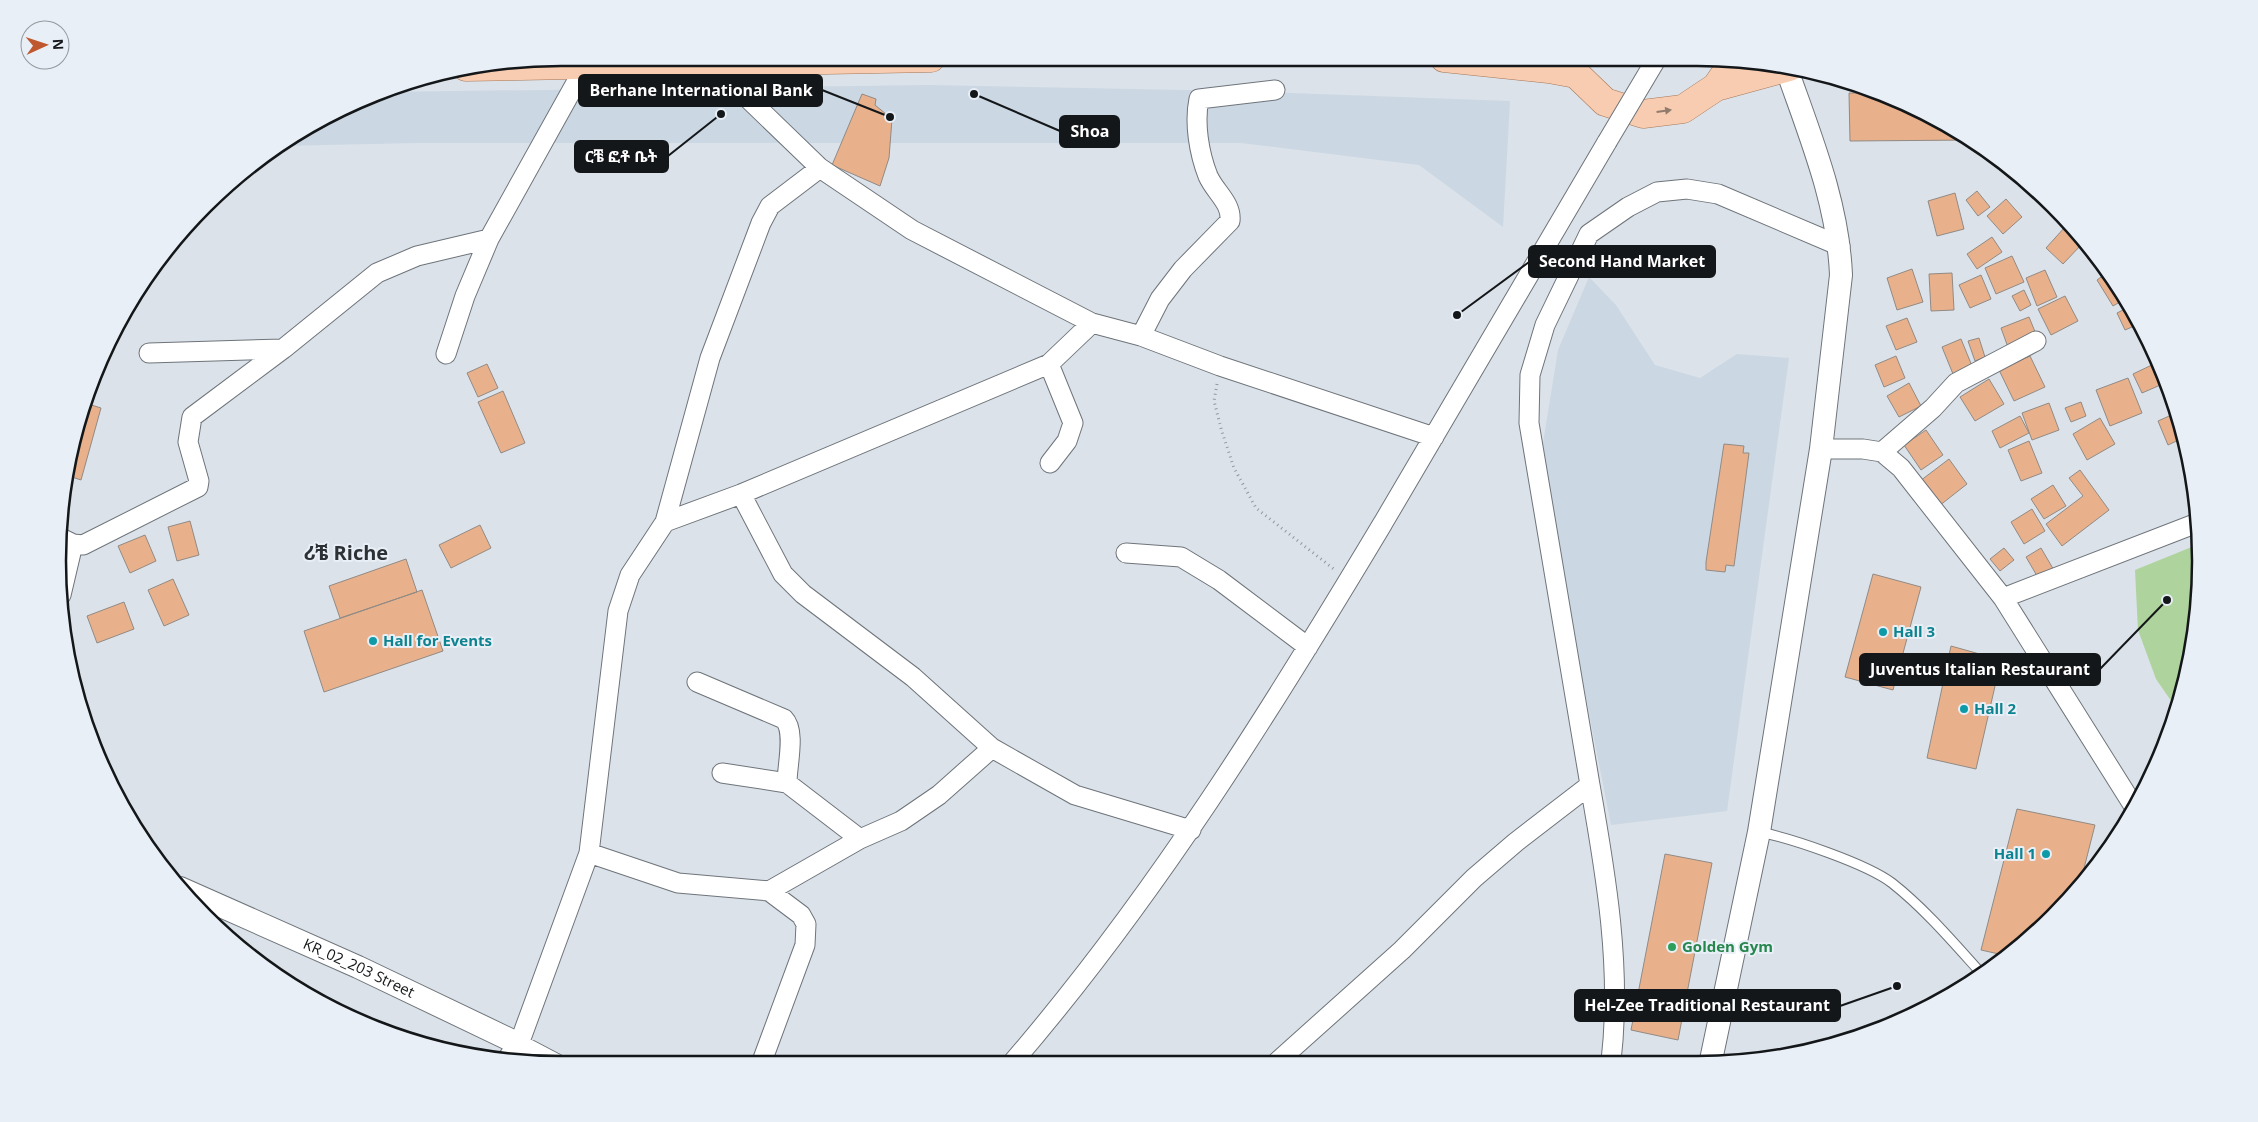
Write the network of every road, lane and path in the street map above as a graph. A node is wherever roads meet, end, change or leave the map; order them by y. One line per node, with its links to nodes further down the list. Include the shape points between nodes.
1 (585, 66): 12 (street)
2 (714, 66): 11 (street)
3 (1520, 66): 4 (main road, via 1549,69)
4 (1572, 66): 9 (main road, one-way to 9, via 1605,102 1643,114 1682,108)
5 (1652, 66): 22 (street, bridge)
6 (1730, 67): 9 (main road)
7 (1771, 72): 9 (main road)
8 (1790, 75): 13 (street, via 1830,192)
9 (1716, 87)
10 (1275, 90): 15 (street, via 1199,99 1196,114 1201,153 1209,178 1231,211 1230,221 1183,269 1160,299)
11 (820, 168): 14 (street, via 912,230); 27 (street, via 770,206 761,222 710,358)
12 (488, 239): 17 (street, via 417,256 377,273); 19 (street)
13 (1840, 246): 23 (street, via 1842,275); 38 (street, via 1718,194 1687,189 1657,192 1589,234 1545,325 1530,375 1529,424)
14 (1092, 323): 15 (street); 20 (street)
15 (1141, 336): 21 (street)
16 (2036, 341): 24 (street, via 1956,382 1933,408)
17 (284, 348): 18 (street); 29 (street, via 192,417 188,442 198,487 83,545)
18 (149, 353)
19 (446, 354)
20 (1050, 364): 25 (street, via 1073,423 1067,441); 26 (street)
21 (1220, 366): 22 (street); 31 (path, via 1214,401 1216,409 1234,468 1256,508)
22 (1434, 437): 31 (street)
23 (1821, 449): 24 (street, via 1863,448); 41 (street)
24 (1882, 452): 32 (street, via 1900,468)
25 (1050, 464)
26 (740, 494): 27 (street); 35 (street, via 783,574 803,594 913,677)
27 (665, 522): 43 (street, via 630,576 618,610)
28 (2191, 526): 32 (street)
29 (66, 541)
30 (1126, 553): 33 (street, via 1181,557 1219,580)
31 (1349, 580): 33 (street)
32 (2003, 598): 39 (street)
33 (1308, 647): 40 (street)
34 (698, 682): 37 (street, via 789,724)
35 (992, 748): 40 (street, via 1075,795); 42 (street, via 939,795 901,821)
36 (722, 773): 37 (street)
37 (787, 783): 42 (street)
38 (1590, 785): 50 (street, via 1474,878 1402,950); 51 (street, via 1609,905 1614,966)
39 (2130, 800)
40 (1191, 830): 49 (street)
41 (1759, 832): 46 (lane, via 1778,835 1867,869 1890,882); 52 (street)
42 (860, 839): 44 (street)
43 (589, 853): 44 (street, via 678,883); 47 (street)
44 (769, 891): 48 (street, via 801,915 807,932)
45 (212, 912): 47 (street, KR_02_203 Street, via 358,967)
46 (1977, 969)
47 (514, 1052)
48 (764, 1056)
49 (1018, 1056)
50 (1284, 1056)
51 (1612, 1056)
52 (1712, 1056)

